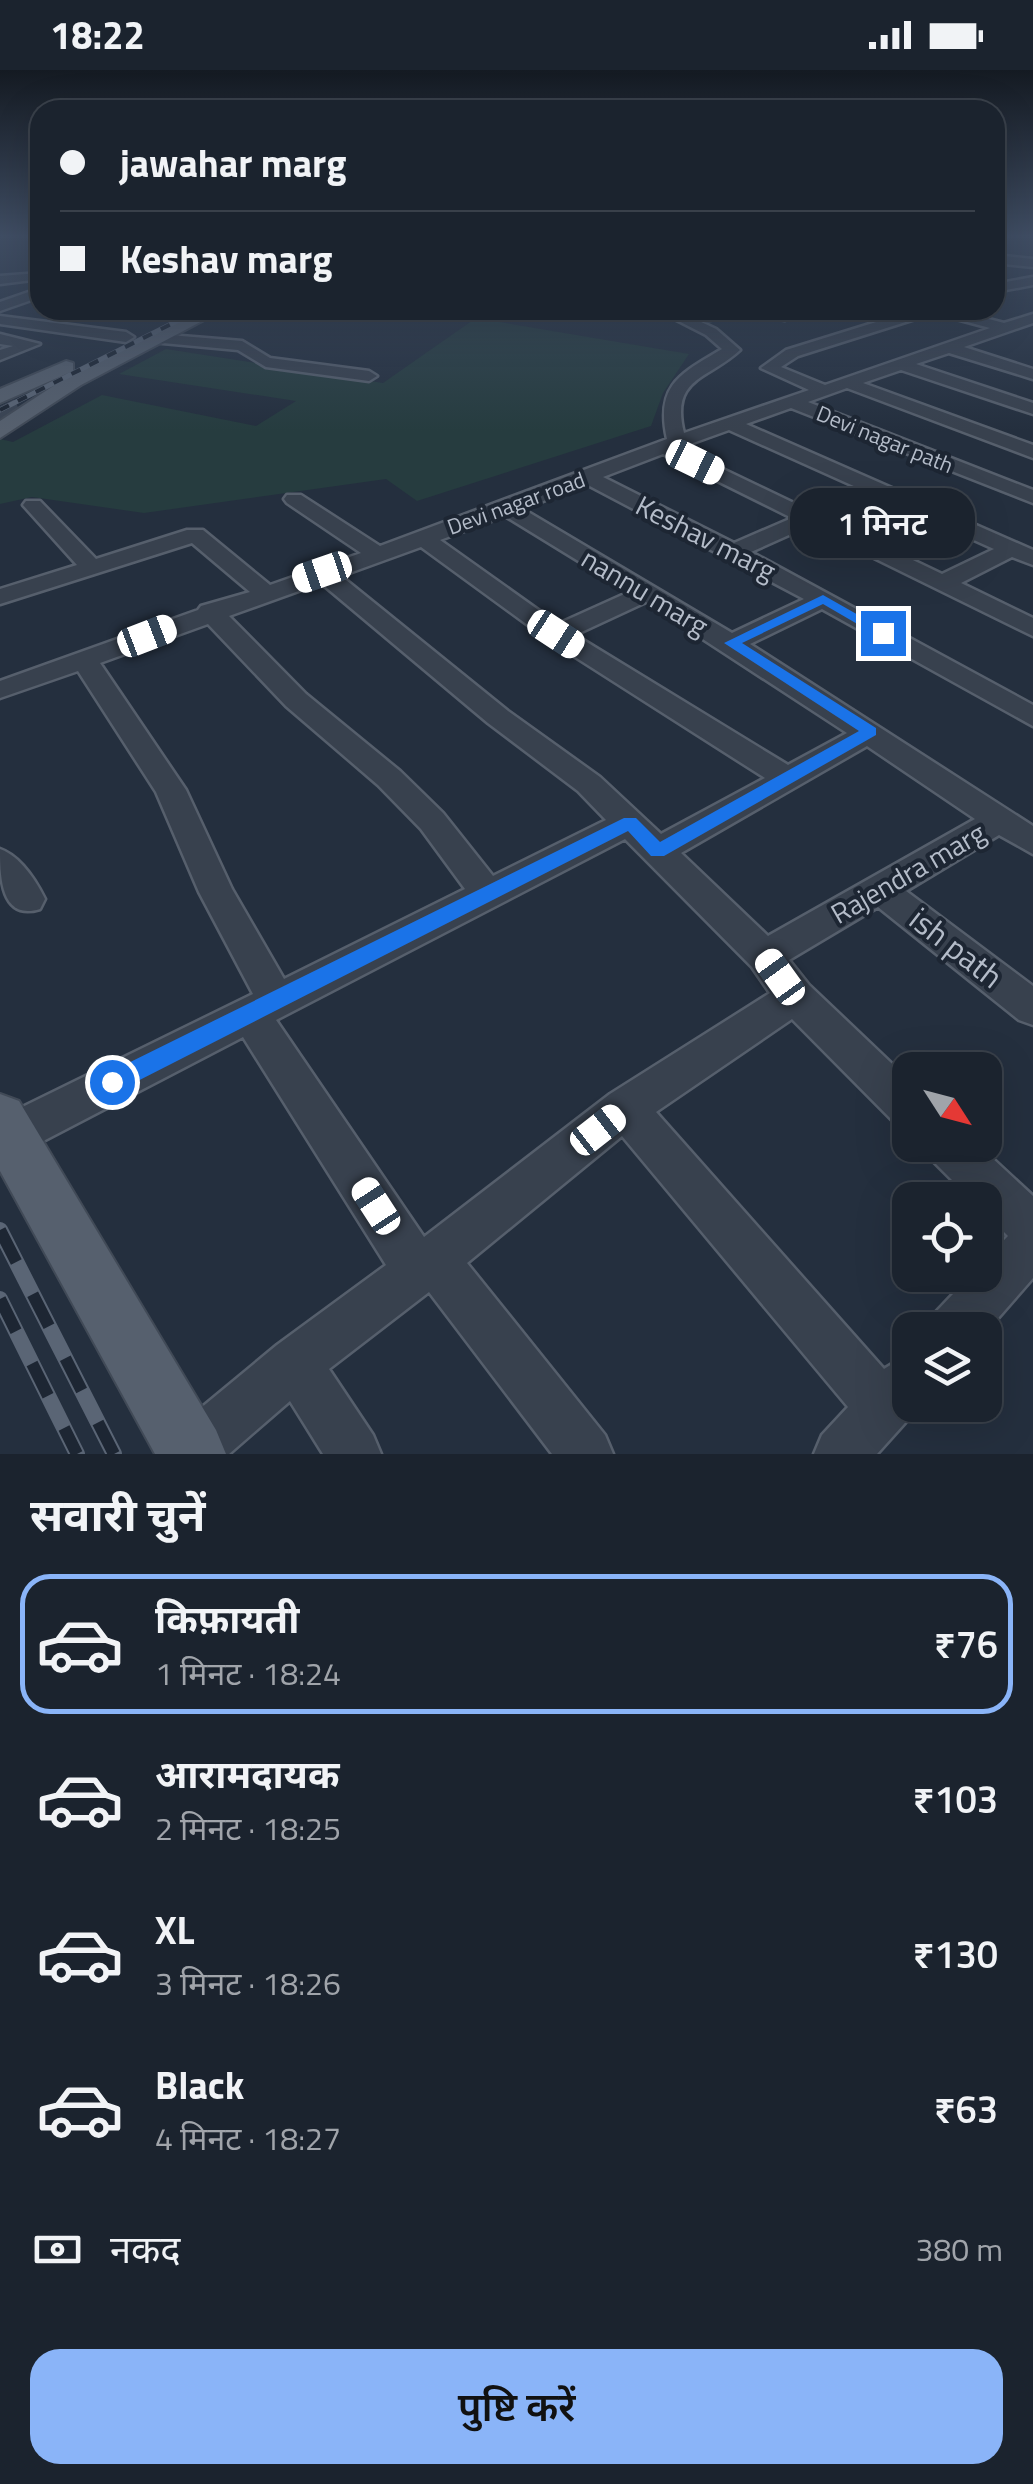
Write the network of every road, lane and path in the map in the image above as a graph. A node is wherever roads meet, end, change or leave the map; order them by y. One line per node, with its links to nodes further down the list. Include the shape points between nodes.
1 (1033, 318): 9 (street, Devi nagar road)
2 (0, 320): 10 (street)
3 (158, 320): 10 (main road)
4 (195, 320): 13 (main road)
5 (689, 320): 19 (street, via 732,350)
6 (790, 320): 15 (street)
7 (901, 320): 11 (street)
8 (970, 320): 9 (street)
9 (1003, 329): 14 (street); 16 (street, Devi nagar road)
10 (132, 330): 27 (main road)
11 (854, 334): 15 (street); 18 (street)
12 (0, 339): 17 (street, via 32,344)
13 (158, 339): 23 (street, via 242,346 276,364); 24 (main road)
14 (1033, 340)
15 (832, 341): 21 (street)
16 (950, 348): 18 (street, Devi nagar road); 22 (street)
17 (0, 355)
18 (925, 357): 20 (street, Devi nagar road)
19 (720, 358): 21 (street); 32 (street, via 677,385 670,397)
20 (903, 365): 25 (street, Devi nagar road); 29 (street)
21 (769, 368): 26 (street)
22 (1033, 374)
23 (369, 376)
24 (74, 381): 27 (main road); 31 (main road)
25 (850, 384): 26 (street, Devi nagar road); 33 (street)
26 (828, 392): 28 (street, Devi nagar road)
27 (12, 401)
28 (794, 403): 30 (street, Devi nagar road); 35 (street, Devi nagar path)
29 (1033, 409)
30 (730, 424): 32 (street, Devi nagar road); 41 (street)
31 (0, 430)
32 (670, 445): 34 (street, Devi nagar road); 39 (street)
33 (1033, 452)
34 (587, 477): 38 (street, Devi nagar road); 42 (street, Keshav marg)
35 (1031, 496)
36 (294, 498): 43 (street)
37 (33, 505): 45 (street)
38 (508, 508): 40 (street, Devi nagar road); 49 (street, nannu marg)
39 (810, 518): 42 (street); 47 (street)
40 (422, 537): 43 (street, Devi nagar road); 54 (street)
41 (1011, 548): 44 (street); 47 (street)
42 (734, 552): 51 (street, Keshav marg)
43 (376, 553): 46 (street, Devi nagar road)
44 (1033, 558)
45 (92, 568): 48 (street, via 195,536); 50 (street)
46 (322, 572): 48 (street, Devi nagar road); 62 (street)
47 (942, 583): 53 (street)
48 (264, 592): 52 (street, Devi nagar road)
49 (646, 593): 54 (street); 55 (street, nannu marg)
50 (0, 596)
51 (823, 599): 55 (street); 58 (street, Keshav marg)
52 (210, 611): 56 (street, Devi nagar road); 67 (street, via 296,700 432,821)
53 (1033, 628)
54 (556, 634): 60 (street)
55 (731, 643): 59 (street, nannu marg)
56 (84, 660): 57 (street, Devi nagar road); 71 (street, via 170,790)
57 (0, 690)
58 (1033, 717)
59 (870, 732): 60 (street); 61 (street, nannu marg)
60 (788, 779): 64 (street)
61 (1000, 820): 63 (street, nannu marg); 66 (street, Rajendra marg)
62 (630, 822): 64 (street); 67 (street)
63 (1033, 842)
64 (658, 851): 69 (street)
65 (0, 862): 68 (street)
66 (879, 888): 69 (street, Rajendra marg); 72 (street, ish path)
67 (487, 893): 71 (street)
68 (28, 899)
69 (765, 956): 70 (street)
70 (795, 997): 73 (street); 74 (street)
71 (262, 1005): 75 (street); 79 (street)
72 (1033, 1008)
73 (892, 1091)
74 (625, 1108): 79 (street); 82 (street)
75 (5, 1127): 84 (main road)
76 (965, 1162): 77 (street)
77 (1033, 1228)
78 (1033, 1244): 80 (street)
79 (426, 1265): 81 (street); 86 (street)
80 (971, 1312)
81 (295, 1363): 84 (street); 85 (street)
82 (892, 1389)
83 (892, 1399): 87 (street)
84 (192, 1452)
85 (354, 1454)
86 (586, 1454)
87 (841, 1454)

